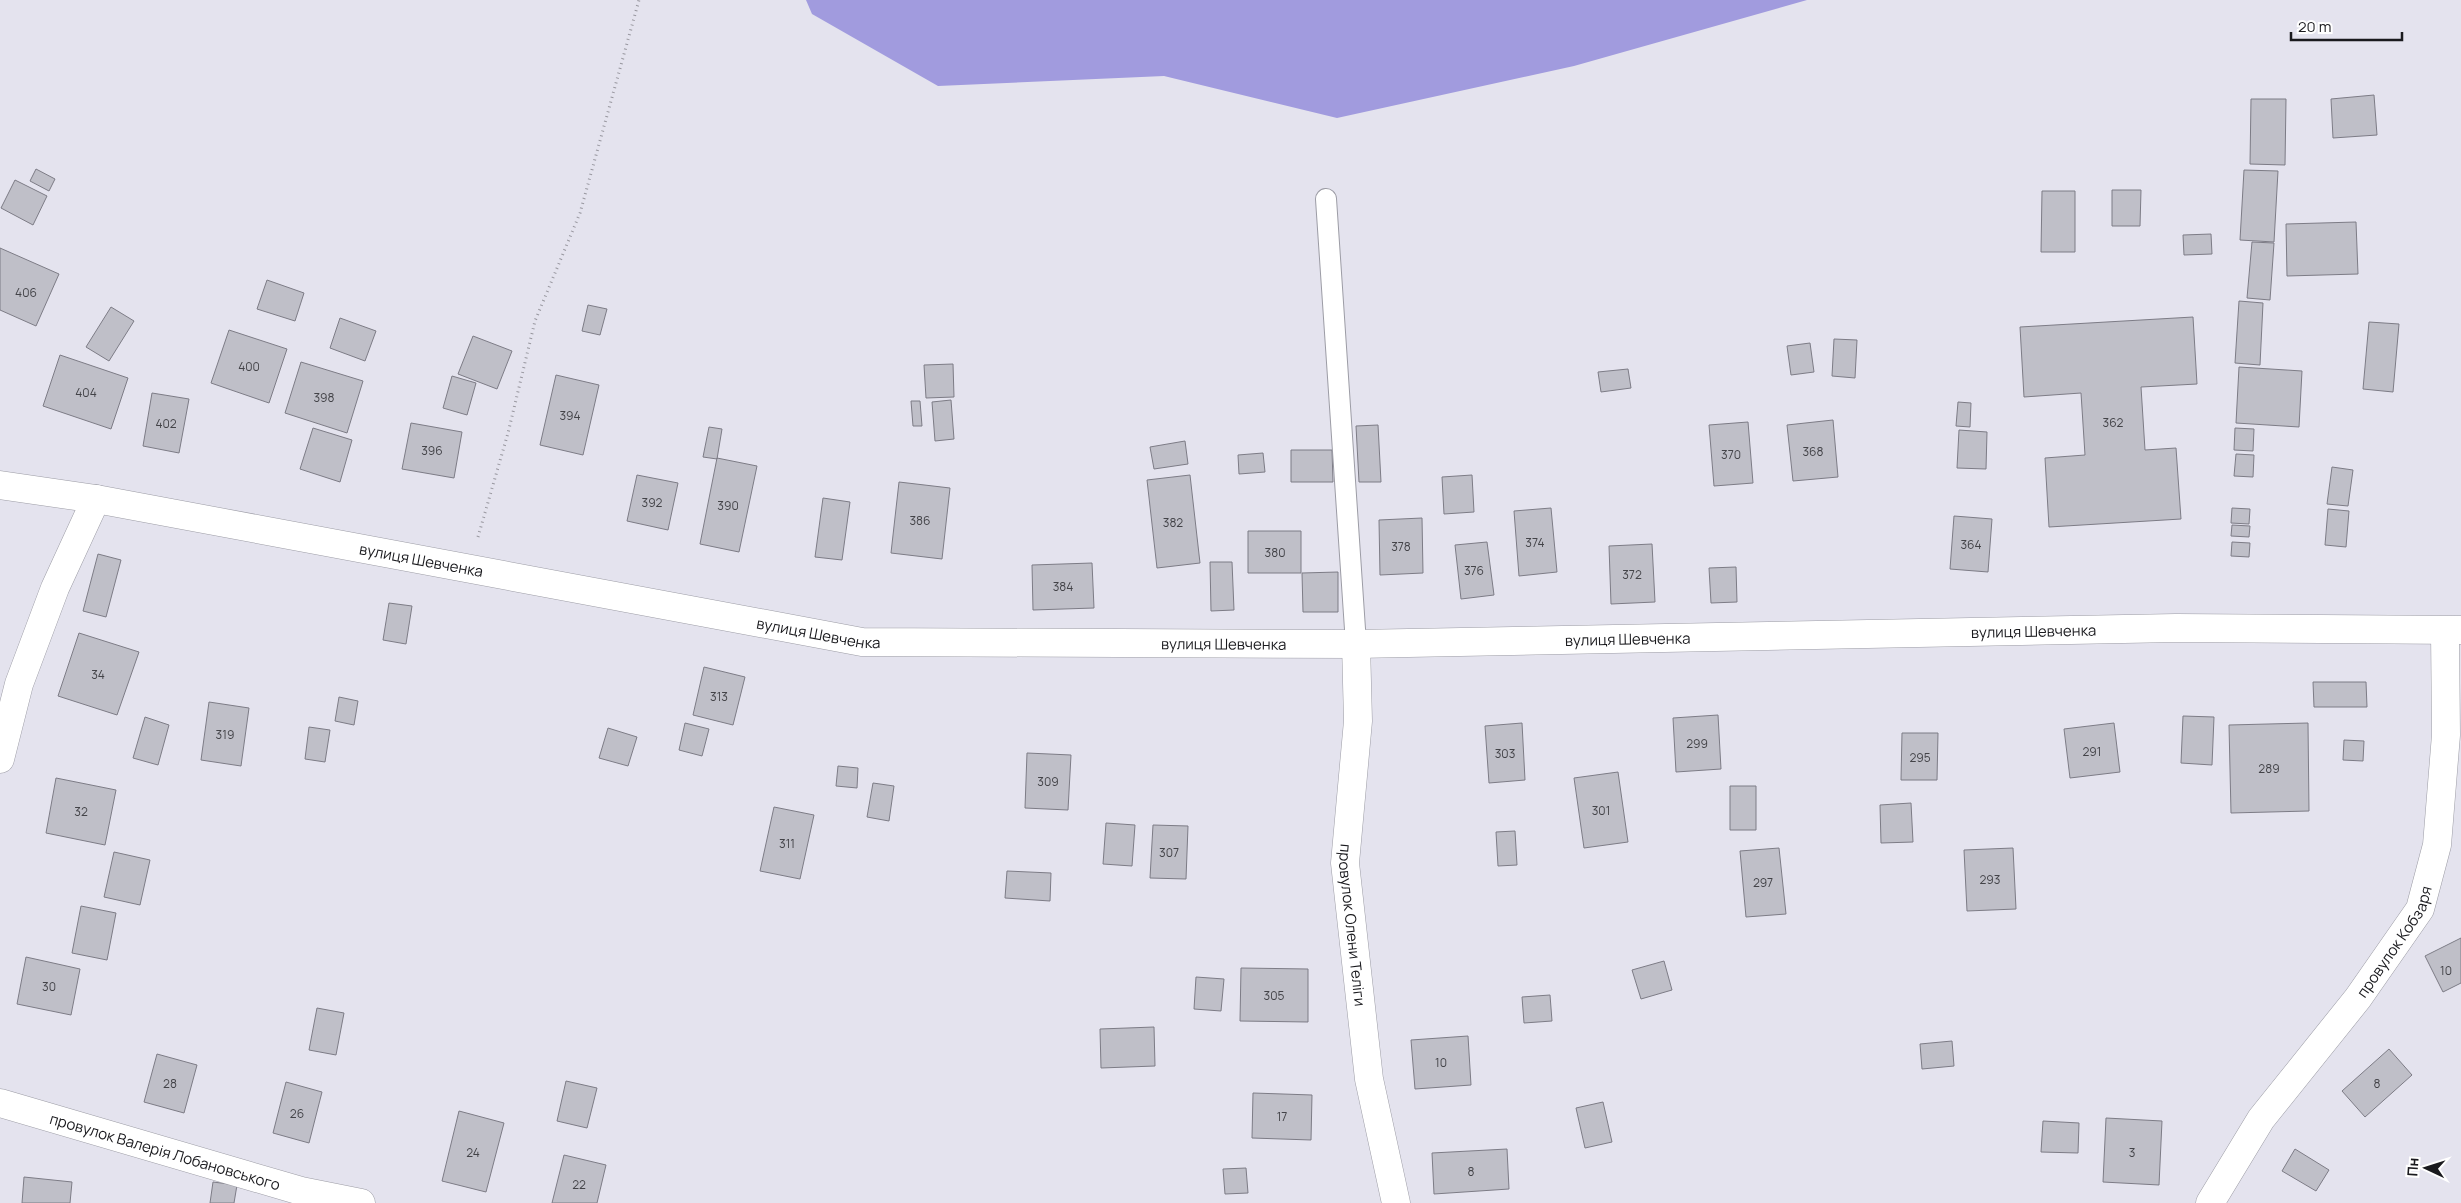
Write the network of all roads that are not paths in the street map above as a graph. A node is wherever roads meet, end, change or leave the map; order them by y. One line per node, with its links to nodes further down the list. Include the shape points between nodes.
1 (1326, 199): 5 (lane)
2 (0, 485): 3 (street, вулиця Шевченка)
3 (96, 499): 5 (street, вулиця Шевченка, via 862,642); 6 (street, via 55,588 19,684)
4 (2453, 630): 5 (street, вулиця Шевченка, via 2176,628); 10 (street, провулок Кобзаря, via 2437,845 2420,909 2358,998 2261,1119)
5 (1356, 644): 9 (street, провулок Олени Теліги, via 1358,721 1345,863 1369,1079)
6 (0, 759)
7 (0, 1104): 8 (street, провулок Валерія Лобановського, via 300,1191)
8 (361, 1203)
9 (1396, 1203)
10 (2210, 1203)

